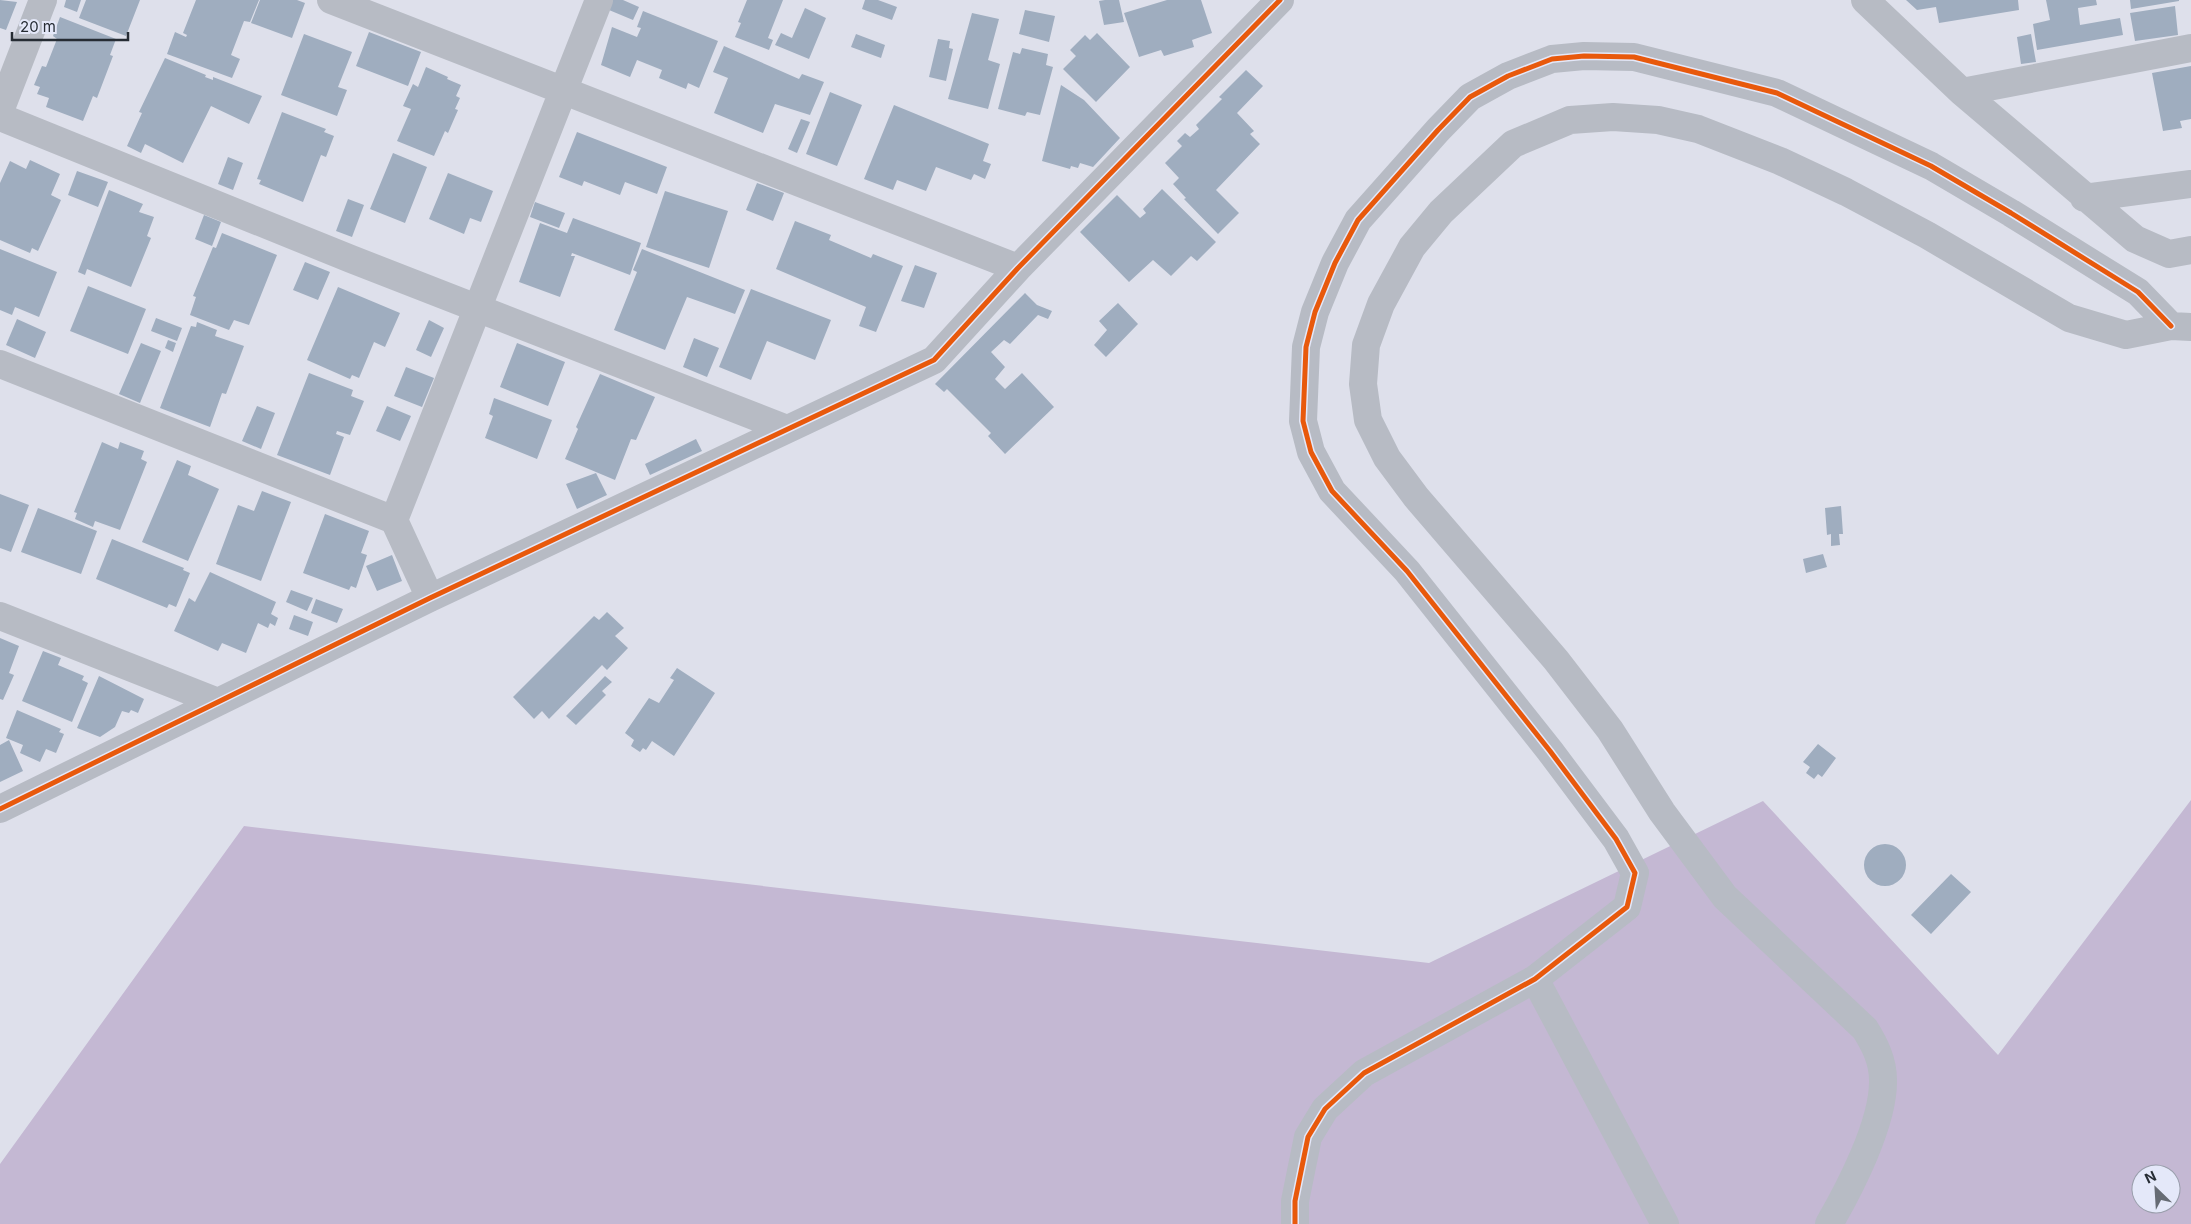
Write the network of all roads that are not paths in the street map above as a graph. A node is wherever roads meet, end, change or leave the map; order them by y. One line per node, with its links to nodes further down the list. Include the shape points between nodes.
1 (43, 0): 9 (street)
2 (331, 0): 7 (street)
3 (599, 0): 7 (street)
4 (1280, 0): 14 (street)
5 (1865, 0): 8 (street)
6 (2191, 48): 8 (street)
7 (563, 91): 14 (street); 15 (street)
8 (1962, 92): 12 (street)
9 (0, 111)
10 (0, 117): 15 (street)
11 (2191, 184): 12 (street)
12 (2084, 198): 13 (street, via 2134,239 2169,254)
13 (2191, 250)
14 (1018, 268): 18 (street, via 934,360)
15 (476, 308): 18 (street); 19 (street)
16 (2181, 326): 24 (street, via 2138,292 2011,212 1931,166 1777,93 1634,57 1584,56 1552,59 1508,76 1470,97 1358,220 1335,263 1315,312 1306,347 1303,421 1311,452 1332,491 1407,571 1550,751 1616,840 1635,873 1627,907); 27 (street, via 2126,334 2069,318 1927,235 1780,161 1698,129 1658,120 1614,117 1570,120 1513,144 1441,212 1412,247 1381,304 1366,345 1364,384 1368,420 1387,458 1416,497 1556,660 1610,730 1662,812 1725,897 1865,1029 1875,1045 1883,1079 1877,1116 1867,1146)
17 (0, 364): 19 (street)
18 (787, 429): 20 (street)
19 (394, 520): 20 (street)
20 (430, 598): 22 (street)
21 (0, 616): 22 (street)
22 (218, 702): 23 (street)
23 (0, 809)
24 (1535, 978): 25 (street, via 1364,1072 1325,1109 1308,1137 1295,1201); 26 (street)
25 (1295, 1224)
26 (1666, 1224)
27 (1828, 1224)

